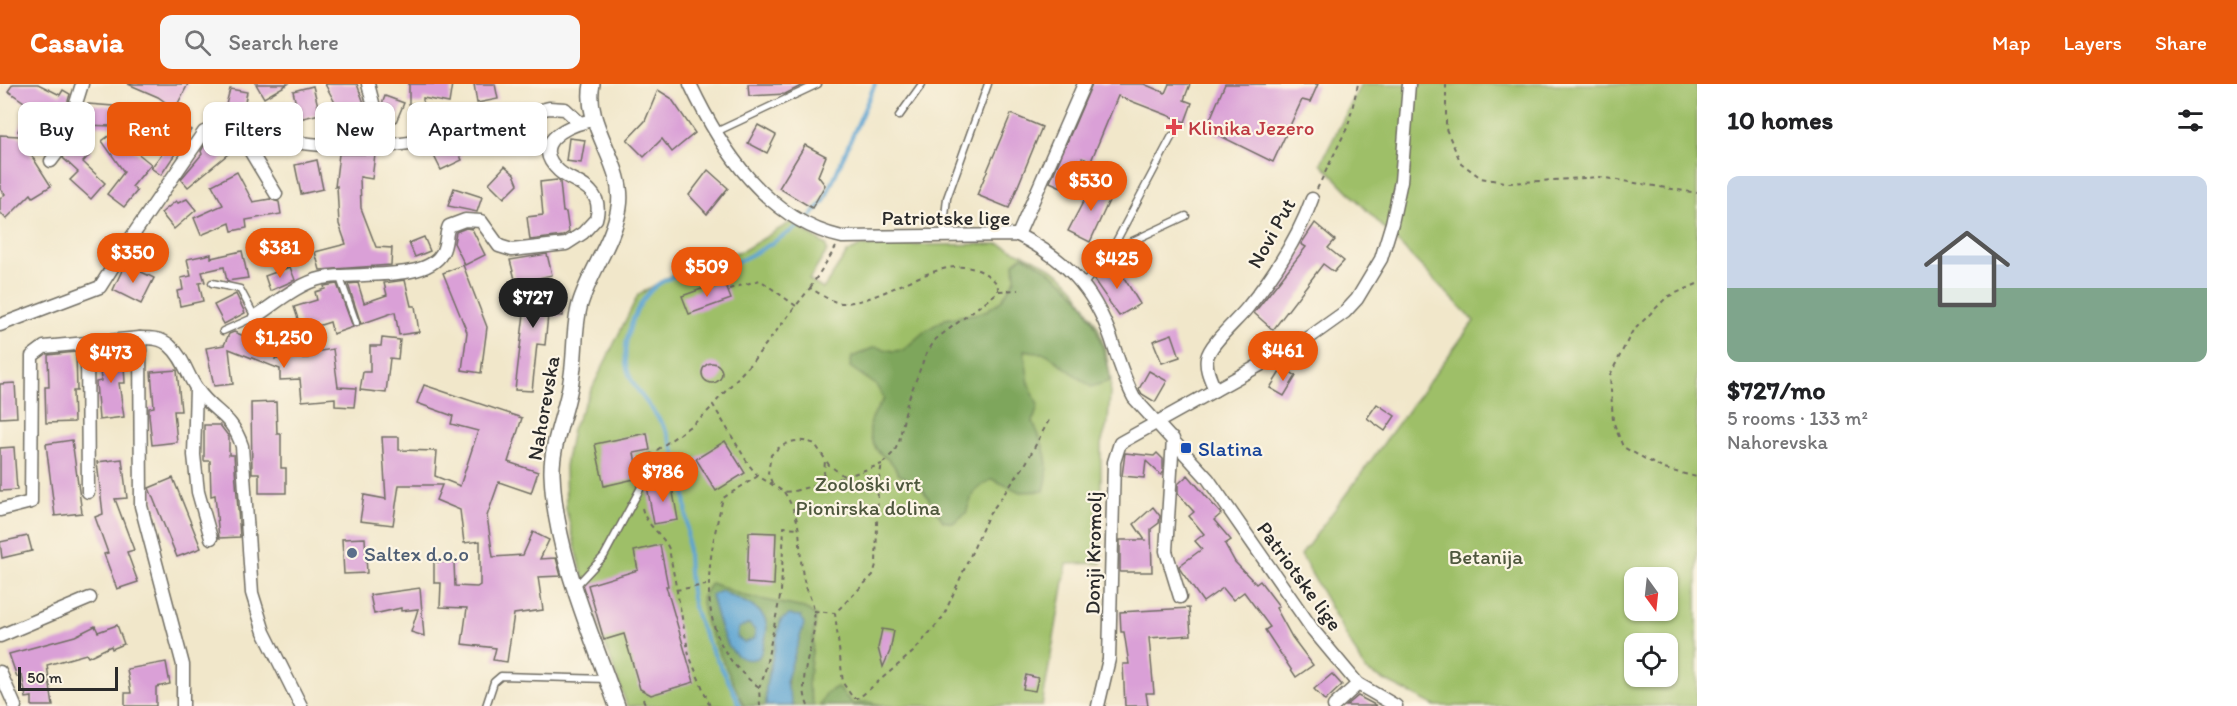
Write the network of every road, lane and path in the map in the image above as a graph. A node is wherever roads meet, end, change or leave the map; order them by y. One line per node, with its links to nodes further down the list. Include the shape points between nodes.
1 (82, 84): 20 (street, via 63,145)
2 (368, 84): 12 (street)
3 (592, 84): 14 (street, Nahorevska)
4 (690, 84): 16 (street, Patriotske lige)
5 (818, 84): 16 (lane)
6 (922, 84): 13 (lane)
7 (988, 84): 26 (lane, via 947,198)
8 (1084, 84): 25 (street)
9 (1358, 84): 23 (path, Novi Put, via 1348,126)
10 (1409, 84): 45 (street, Donji Kromolj, via 1401,181 1381,260 1367,287 1329,324)
11 (1446, 84): 21 (path, via 1446,129 1461,163 1481,178 1509,183 1599,177)
12 (373, 102)
13 (899, 116)
14 (588, 121): 18 (street, via 566,109 549,108); 29 (street, via 561,129 549,149 554,165 593,193 597,204 596,219 575,240 512,250 499,246 481,221 465,220 449,226 443,252 432,263 381,276); 66 (street, Nahorevska, via 620,191 620,206 580,305 570,392 552,472 561,534)
15 (203, 133): 40 (street, via 100,287)
16 (716, 133): 27 (street, Patriotske lige, via 739,168 772,201 819,232)
17 (1172, 136): 28 (lane)
18 (395, 144)
19 (253, 156): 22 (street)
20 (51, 161)
21 (1697, 193)
22 (276, 194)
23 (1312, 199): 45 (street, Novi Put, via 1304,223 1280,263 1210,351 1207,368)
24 (1186, 216): 28 (lane)
25 (1018, 235): 26 (street, Patriotske lige); 32 (street, Patriotske lige, via 1072,270)
26 (943, 236): 27 (street, Patriotske lige)
27 (842, 237): 33 (path)
28 (1111, 251): 32 (lane)
29 (339, 275): 38 (street, via 304,285); 39 (lane)
30 (212, 283): 38 (lane, via 240,289)
31 (1697, 284): 56 (path, via 1667,297 1632,332 1611,375 1613,421 1623,447 1664,469)
32 (1083, 285): 48 (street, Patriotske lige, via 1100,313 1134,398)
33 (810, 288): 36 (path, via 832,301 856,301 936,271 966,266 992,279); 37 (path)
34 (729, 289): 37 (path, via 760,280)
35 (1018, 290): 36 (path)
36 (999, 291): 53 (path, via 936,339 907,403 899,442)
37 (796, 306): 46 (path)
38 (255, 316): 41 (lane)
39 (356, 323)
40 (0, 325)
41 (223, 331)
42 (140, 338): 43 (street); 44 (street, via 154,338 170,345 186,365); 79 (street, via 141,506 183,664)
43 (87, 343): 59 (street); 62 (street, via 44,347 32,356 32,502)
44 (196, 388): 64 (street, via 194,455 198,492); 80 (street, via 230,420 238,433 252,592 264,632)
45 (1215, 390): 48 (street, Donji Kromolj)
46 (713, 405): 50 (path, via 700,419); 54 (path)
47 (1050, 418): 71 (path, via 1025,465 988,516 943,617 913,652 859,698 853,698 843,683)
48 (1157, 423): 49 (street, Patriotske lige); 87 (street, Donji Kromolj, via 1126,438 1115,454 1109,659)
49 (1173, 440): 68 (street, via 1166,551); 75 (street, Patriotske lige, via 1208,479 1313,630)
50 (663, 444)
51 (651, 457): 61 (lane, via 653,465)
52 (824, 458): 55 (path); 57 (path, via 807,441 785,444 768,461); 58 (path, via 824,473)
53 (882, 464): 55 (path); 71 (path, via 876,565 864,586)
54 (758, 476): 57 (path); 65 (path, via 723,498)
55 (845, 477): 58 (path)
56 (1697, 477)
57 (772, 483): 60 (path)
58 (816, 485): 60 (path)
59 (88, 492)
60 (784, 492): 63 (path)
61 (638, 493): 66 (lane, via 604,556); 67 (path, via 647,521 669,549)
62 (0, 510)
63 (800, 528): 70 (path, via 803,574); 76 (path, via 784,527 781,592)
64 (211, 538)
65 (705, 585): 67 (path); 76 (path, via 713,620 727,654)
66 (576, 587): 74 (street, Nahorevska)
67 (676, 590): 84 (path, via 689,655)
68 (1180, 597)
69 (90, 598): 72 (street)
70 (814, 610): 71 (path); 86 (path, via 803,678)
71 (835, 613)
72 (0, 636)
73 (0, 672): 78 (street)
74 (608, 680): 81 (lane, via 501,676 494,682); 82 (street, Nahorevska)
75 (1358, 684): 88 (street); 89 (street, Patriotske lige)
76 (759, 687): 85 (path)
77 (643, 699): 83 (path)
78 (15, 706)
79 (183, 706)
80 (301, 706)
81 (486, 706)
82 (616, 706)
83 (646, 706)
84 (710, 706)
85 (760, 706)
86 (808, 706)
87 (1098, 706)
88 (1334, 706)
89 (1396, 706)

